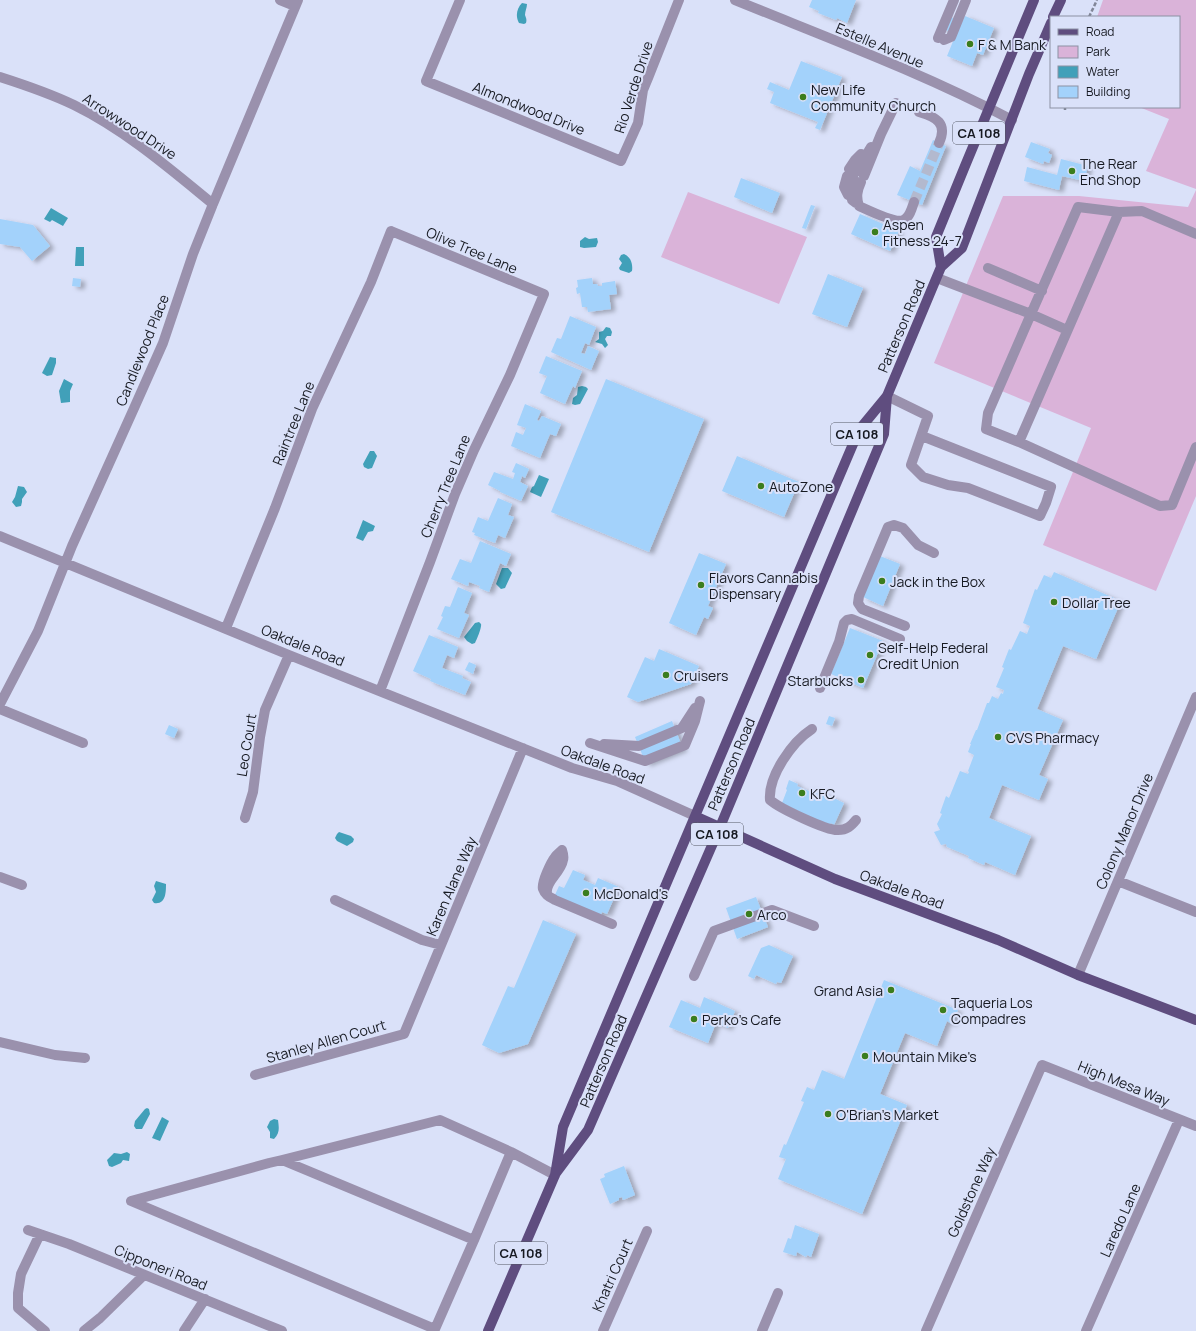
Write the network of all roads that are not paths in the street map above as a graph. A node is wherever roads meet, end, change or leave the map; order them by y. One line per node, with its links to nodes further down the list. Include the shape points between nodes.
1 (280, 0): 10 (street)
2 (460, 0): 21 (street, Almondwood Drive, via 426,81)
3 (679, 0): 21 (street, Rio Verde Drive, via 643,90 638,123)
4 (735, 0): 16 (street, Estelle Avenue, via 914,74)
5 (954, 0): 13 (street)
6 (961, 0): 13 (street)
7 (966, 0): 13 (street, via 951,37)
8 (1034, 0): 16 (main road, Patterson Road / CA 108)
9 (1061, 0): 11 (main road)
10 (296, 3): 25 (street, Candlewood Place)
11 (1054, 16)
12 (1050, 25): 18 (main road, Patterson Road / CA 108)
13 (941, 39)
14 (0, 77): 25 (street, Arrowwood Drive, via 74,105 94,116 153,156)
15 (896, 103): 19 (street)
16 (990, 109): 18 (street, Estelle Avenue); 29 (main road, Patterson Road / CA 108, via 936,238)
17 (919, 112): 20 (street, via 938,120 943,131)
18 (1012, 120): 29 (main road, Patterson Road / CA 108, via 962,248)
19 (881, 134): 22 (street); 22 (street, via 861,162)
20 (939, 143)
21 (621, 161)
22 (855, 176): 24 (street); 24 (street, via 844,187)
23 (914, 202): 24 (street, via 909,216 902,221 893,220)
24 (856, 203)
25 (213, 204): 42 (street, Candlewood Place, via 162,343)
26 (1119, 212): 28 (street, via 1142,210); 32 (street, via 1078,207); 35 (street)
27 (391, 231): 33 (street, Olive Tree Lane); 44 (street, Raintree Lane, via 368,289 312,409)
28 (1196, 234)
29 (941, 267): 31 (main road, Patterson Road / CA 108)
30 (988, 268): 32 (street)
31 (937, 278): 34 (street); 36 (main road, Patterson Road / CA 108)
32 (1042, 291): 34 (street)
33 (544, 294): 48 (street, Cherry Tree Lane, via 455,494)
34 (1031, 314): 35 (street); 38 (street, via 988,413 986,429)
35 (1067, 330): 38 (street)
36 (886, 396): 37 (street, via 928,416); 56 (main road, Patterson Road / CA 108, via 859,430); 59 (main road, Patterson Road / CA 108, via 884,434)
37 (922, 436): 37 (street, via 911,465 923,477 968,488 1040,516 1051,487)
38 (1019, 442): 39 (street, via 1160,506 1172,505)
39 (1196, 447)
40 (0, 536): 42 (street, Oakdale Road)
41 (934, 553): 43 (street, via 918,545 903,528 894,525 888,527 862,589 858,600 862,609)
42 (66, 563): 44 (street, Oakdale Road); 50 (street, Candlewood Place, via 38,631)
43 (905, 626)
44 (226, 628): 46 (street, Oakdale Road)
45 (900, 639): 47 (street, via 852,619 847,620)
46 (289, 655): 48 (street, Oakdale Road); 57 (street, Leo Court, via 265,710 253,792)
47 (820, 688)
48 (380, 691): 55 (street, Oakdale Road)
49 (1196, 697): 62 (street, Colony Manor Drive)
50 (0, 704)
51 (0, 709): 53 (street)
52 (812, 729): 58 (street, via 802,735 788,752 772,786 770,800 828,828 837,830 850,827)
53 (83, 743)
54 (590, 743): 54 (street, via 645,762 685,745 700,701 682,728 639,746)
55 (523, 748): 56 (street, Oakdale Road, via 572,768 618,782); 68 (street, Karen Alane Way)
56 (695, 816): 59 (main road, Oakdale Road); 81 (main road, Patterson Road / CA 108, via 563,1127)
57 (245, 818)
58 (856, 820)
59 (720, 828): 69 (main road, Oakdale Road, via 835,879 998,940); 81 (main road, Patterson Road / CA 108, via 588,1130)
60 (562, 850): 66 (street, via 554,857 543,881 544,891 547,895)
61 (0, 877): 63 (street)
62 (1118, 881): 65 (street); 69 (street, Colony Manor Drive)
63 (22, 885)
64 (335, 900): 68 (street, via 422,940)
65 (1196, 912)
66 (612, 924)
67 (814, 926): 70 (street, via 772,910 714,931)
68 (441, 945): 72 (street, Karen Alane Way)
69 (1078, 975): 71 (main road, Oakdale Road)
70 (694, 976)
71 (1196, 1020)
72 (404, 1034): 76 (street, Stanley Allen Court)
73 (0, 1042): 74 (street)
74 (85, 1058)
75 (1042, 1065): 77 (street, High Mesa Way); 96 (street, Goldstone Way)
76 (256, 1075)
77 (1179, 1120): 78 (street, High Mesa Way); 97 (street, Laredo Lane)
78 (1196, 1126)
79 (511, 1152): 80 (street, via 440,1120); 81 (street); 85 (street)
80 (282, 1160): 85 (street); 85 (street, via 131,1201 434,1329)
81 (555, 1175): 93 (main road, Patterson Road / CA 108)
82 (28, 1230): 84 (street, Cipponeri Road)
83 (647, 1231): 94 (street, Khatri Court)
84 (40, 1234): 86 (street, Cipponeri Road); 90 (street, via 21,1274 18,1308)
85 (474, 1240)
86 (144, 1275): 88 (street, Cipponeri Road); 91 (street)
87 (778, 1293): 95 (street)
88 (205, 1299): 89 (street, Cipponeri Road); 92 (street)
89 (278, 1330)
90 (45, 1331)
91 (84, 1331)
92 (184, 1331)
93 (488, 1331)
94 (603, 1331)
95 (762, 1331)
96 (926, 1331)
97 (1086, 1331)

